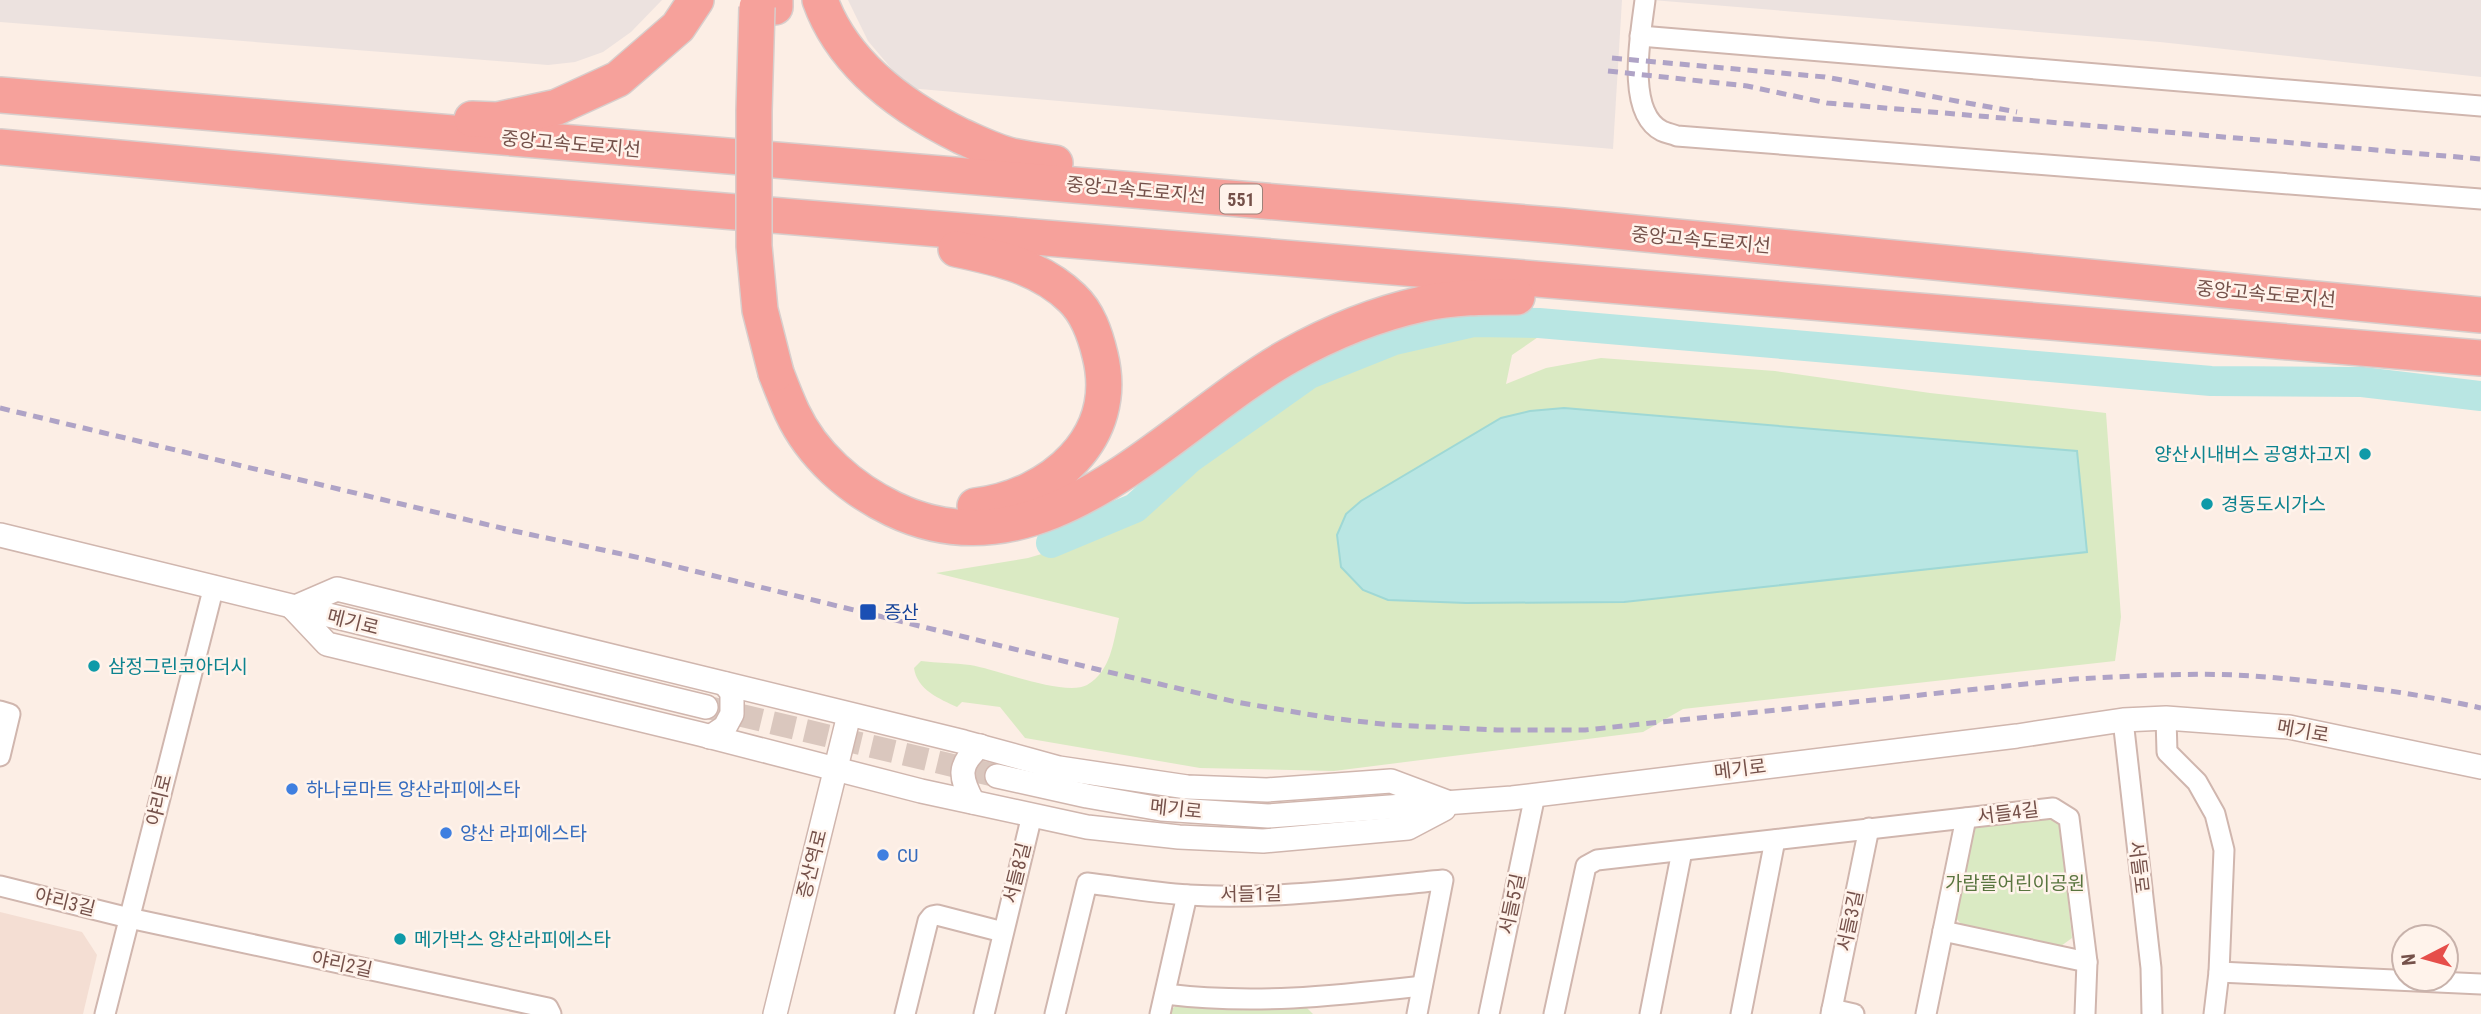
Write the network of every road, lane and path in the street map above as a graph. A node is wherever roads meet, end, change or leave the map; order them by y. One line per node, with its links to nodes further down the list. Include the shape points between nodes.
1 (696, 0): 6 (highway, via 678,27 618,79 557,107 497,120 420,118)
2 (820, 0): 12 (highway, via 842,42 865,71 928,120 971,141 1010,155 1107,172 1361,195)
3 (1645, 0): 5 (street)
4 (766, 4): 16 (highway, bridge, via 754,111 754,246 760,310)
5 (1640, 36): 8 (street); 11 (street, via 1637,91 1644,111 1659,130 1678,136)
6 (0, 83)
7 (0, 95): 12 (highway, 중앙고속도로지선 / 551)
8 (2481, 106)
9 (0, 147): 10 (highway)
10 (584, 198): 14 (highway); 16 (highway, via 616,214 944,246 1006,260 1035,272 1074,300 1096,336 1104,393 1091,435 1065,467 1014,499 971,507 927,500 870,471 830,434)
11 (2481, 199)
12 (1396, 212): 13 (highway, 중앙고속도로지선 / 551)
13 (2481, 315)
14 (2225, 338): 15 (highway); 16 (highway, via 2170,347 1581,297 1423,303 1358,324 1290,356 1090,494 1040,516 986,527 959,527 908,516 863,492 834,469 792,413)
15 (2481, 358)
16 (787, 369)
17 (0, 535): 18 (street, 메기로)
18 (214, 586): 19 (street, 메기로); 42 (street, 야리로)
19 (293, 607): 20 (street, via 337,589); 21 (street, 메기로); 26 (street, via 327,644)
20 (725, 684): 23 (street); 26 (street, via 732,694 732,713 725,727)
21 (706, 707)
22 (0, 711): 28 (street, via 10,714)
23 (849, 715): 27 (street); 30 (street, 증산역로)
24 (2166, 718): 25 (street, 메기로); 29 (street, 메기로, via 2289,727); 46 (street, via 2167,752 2197,782 2215,814 2224,850)
25 (2123, 720): 32 (street, 메기로); 67 (street, 서들로, via 2151,968)
26 (710, 737): 30 (street)
27 (980, 746): 33 (street, via 968,756 962,773); 34 (street, via 1059,768 1187,788 1267,790 1391,780)
28 (0, 756)
29 (2481, 767)
30 (835, 768): 33 (street); 54 (street, 증산역로)
31 (997, 776): 34 (street, 메기로, via 1161,809 1268,817)
32 (1535, 795): 34 (street, 메기로); 60 (street, 서들5길)
33 (973, 802): 35 (street)
34 (1453, 804): 35 (street, via 1408,828 1263,841 1087,827)
35 (1032, 815): 44 (street, 서들8길)
36 (1966, 818): 37 (street, 서들4길); 43 (street, 서들4길); 45 (street, 서들4길, via 2053,808 2069,818)
37 (1869, 828): 38 (street, 서들4길); 51 (street, 서들3길)
38 (1775, 840): 39 (street, 서들4길); 63 (street)
39 (1682, 851): 61 (street, 서들4길, via 1597,860 1586,866); 62 (street)
40 (0, 886): 42 (street, 야리3길)
41 (1187, 895): 48 (street, 서들1길, via 1308,893 1443,880); 49 (street); 57 (street, 서들1길, via 1087,883)
42 (129, 918): 52 (street, 야리로); 53 (street, 야리2길, via 548,1008)
43 (1944, 931): 45 (street); 65 (street, 서들4길)
44 (1003, 932): 55 (street, via 932,916); 56 (street, 서들8길)
45 (2087, 962): 66 (street, 서들4길)
46 (2219, 972): 47 (street); 68 (street)
47 (2481, 984)
48 (1422, 986): 50 (street); 59 (street, 서들1길)
49 (1165, 994): 50 (street); 58 (street)
50 (1323, 1006)
51 (1832, 1012): 64 (street)
52 (105, 1014)
53 (551, 1014)
54 (775, 1014)
55 (905, 1014)
56 (984, 1014)
57 (1055, 1014)
58 (1160, 1014)
59 (1417, 1014)
60 (1489, 1014)
61 (1554, 1014)
62 (1650, 1014)
63 (1741, 1014)
64 (1854, 1014)
65 (1926, 1014)
66 (2085, 1014)
67 (2152, 1014)
68 (2214, 1014)

